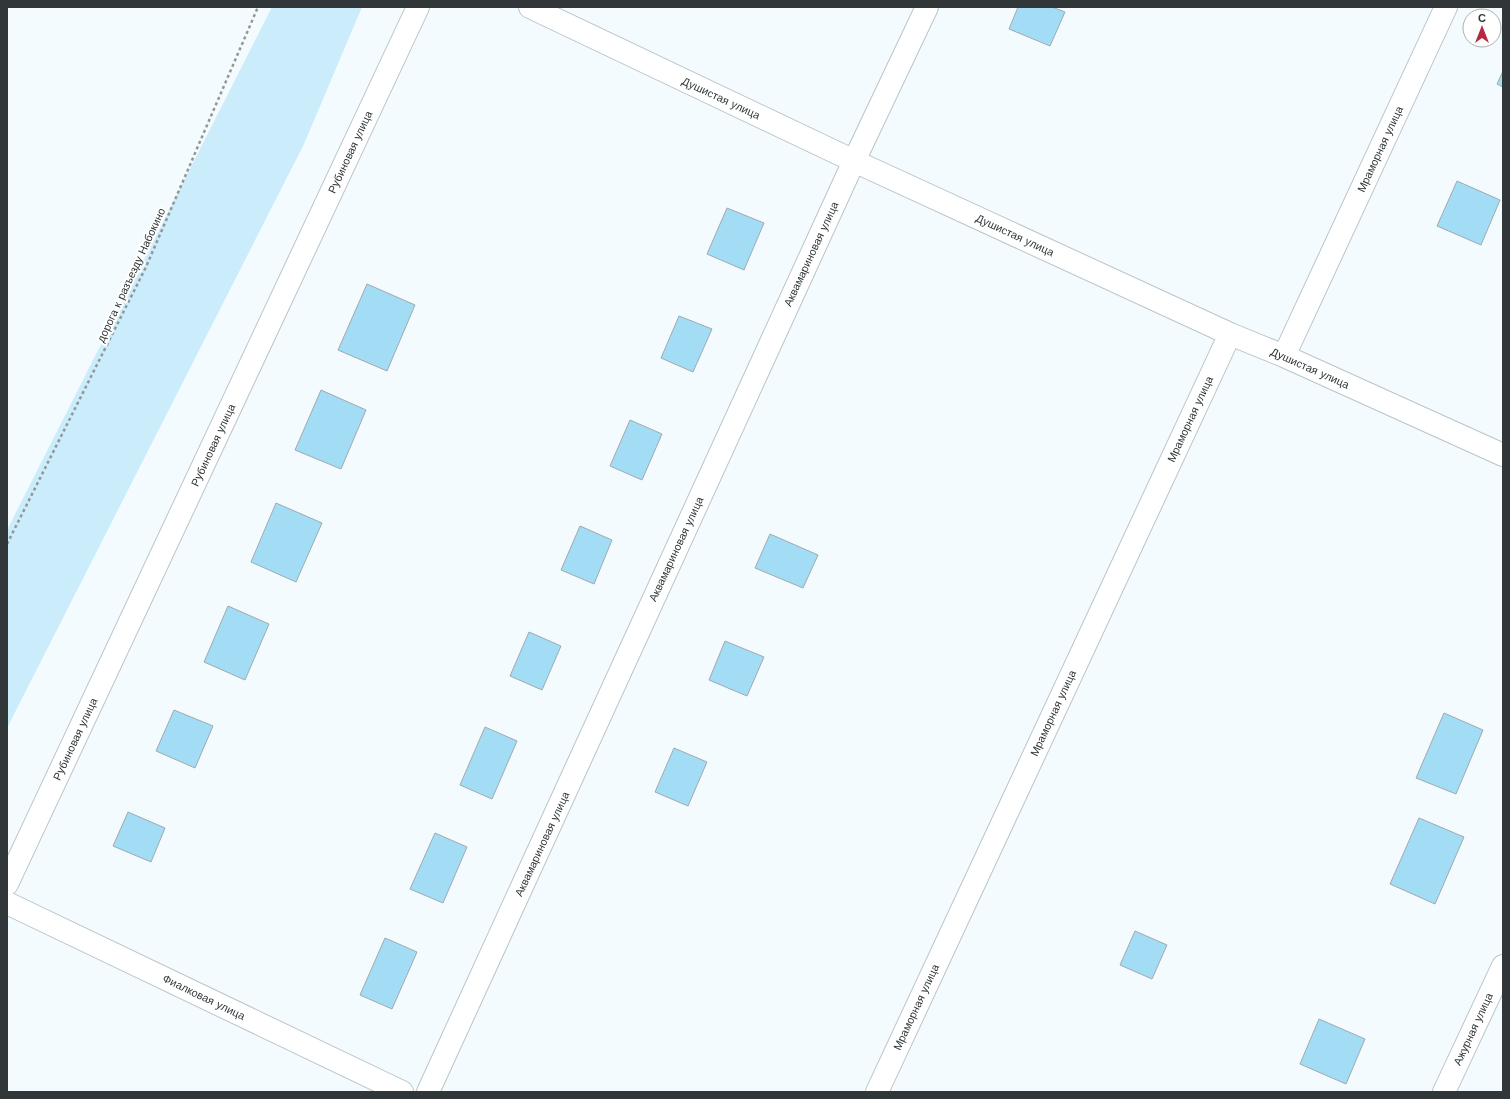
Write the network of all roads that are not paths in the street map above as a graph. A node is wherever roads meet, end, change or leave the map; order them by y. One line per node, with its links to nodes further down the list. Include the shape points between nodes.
1 (418, 7): 9 (street, Рубиновая улица)
2 (530, 7): 5 (street, Душистая улица)
3 (927, 7): 5 (street, Аквамариновая улица)
4 (1446, 7): 7 (street, Мраморная улица)
5 (854, 161): 6 (street, Душистая улица); 13 (street, Аквамариновая улица)
6 (1230, 334): 7 (street, Душистая улица); 14 (street, Мраморная улица)
7 (1284, 356): 8 (street, Душистая улица)
8 (1503, 455)
9 (7, 884)
10 (7, 903): 12 (street, Фиалковая улица)
11 (1503, 966): 15 (street, Ажурная улица)
12 (402, 1092)
13 (428, 1092)
14 (877, 1092)
15 (1444, 1092)

